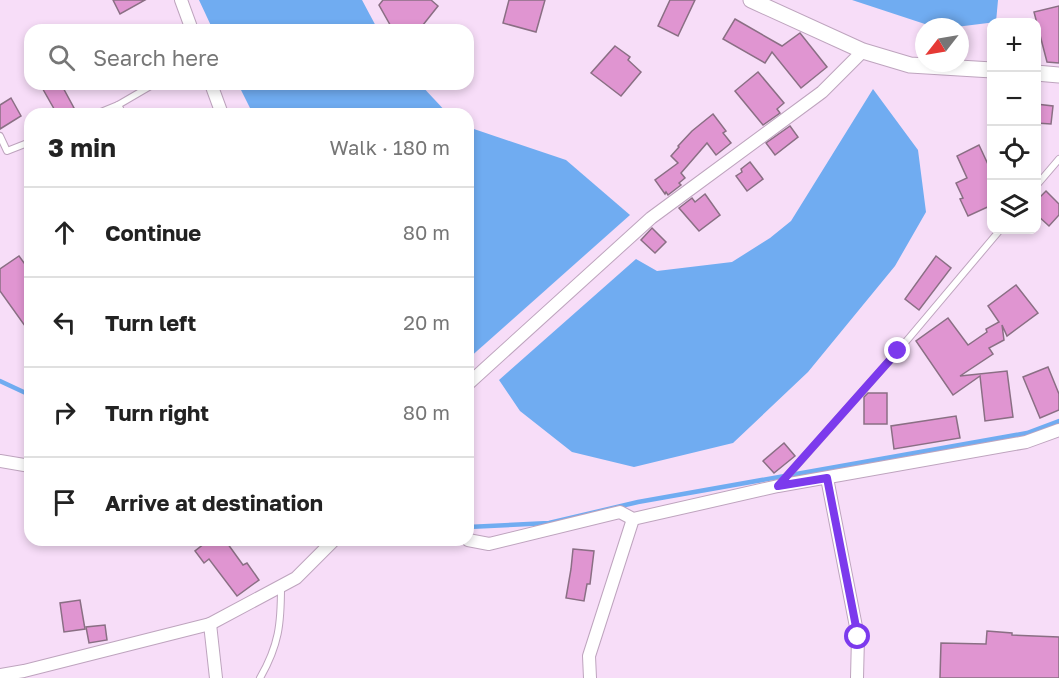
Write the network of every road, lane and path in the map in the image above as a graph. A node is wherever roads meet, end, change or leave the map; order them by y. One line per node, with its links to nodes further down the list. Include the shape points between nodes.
1 (181, 0): 3 (street)
2 (751, 0): 4 (street)
3 (190, 24)
4 (863, 51): 5 (street, via 910,64); 19 (street, via 822,92 651,218)
5 (987, 70)
6 (1041, 73): 7 (street)
7 (1059, 75)
8 (144, 90): 10 (lane)
9 (213, 90): 13 (street)
10 (118, 105): 11 (lane); 12 (lane)
11 (111, 108)
12 (120, 108)
13 (220, 108)
14 (0, 136): 15 (lane, via 7,151)
15 (24, 144)
16 (1059, 159): 17 (lane)
17 (1041, 180)
18 (997, 234): 24 (lane)
19 (474, 379)
20 (1059, 430): 23 (street, via 1026,442)
21 (0, 461): 22 (street)
22 (24, 465)
23 (827, 478): 24 (street); 34 (street, via 858,637)
24 (778, 486): 25 (street)
25 (633, 519): 26 (street, via 620,512 489,544); 33 (street, via 589,656)
26 (474, 541)
27 (328, 546): 28 (street, via 296,578)
28 (281, 586): 29 (street); 32 (lane, via 279,634)
29 (210, 624): 30 (street); 31 (street)
30 (0, 675)
31 (216, 678)
32 (260, 678)
33 (590, 678)
34 (857, 678)

